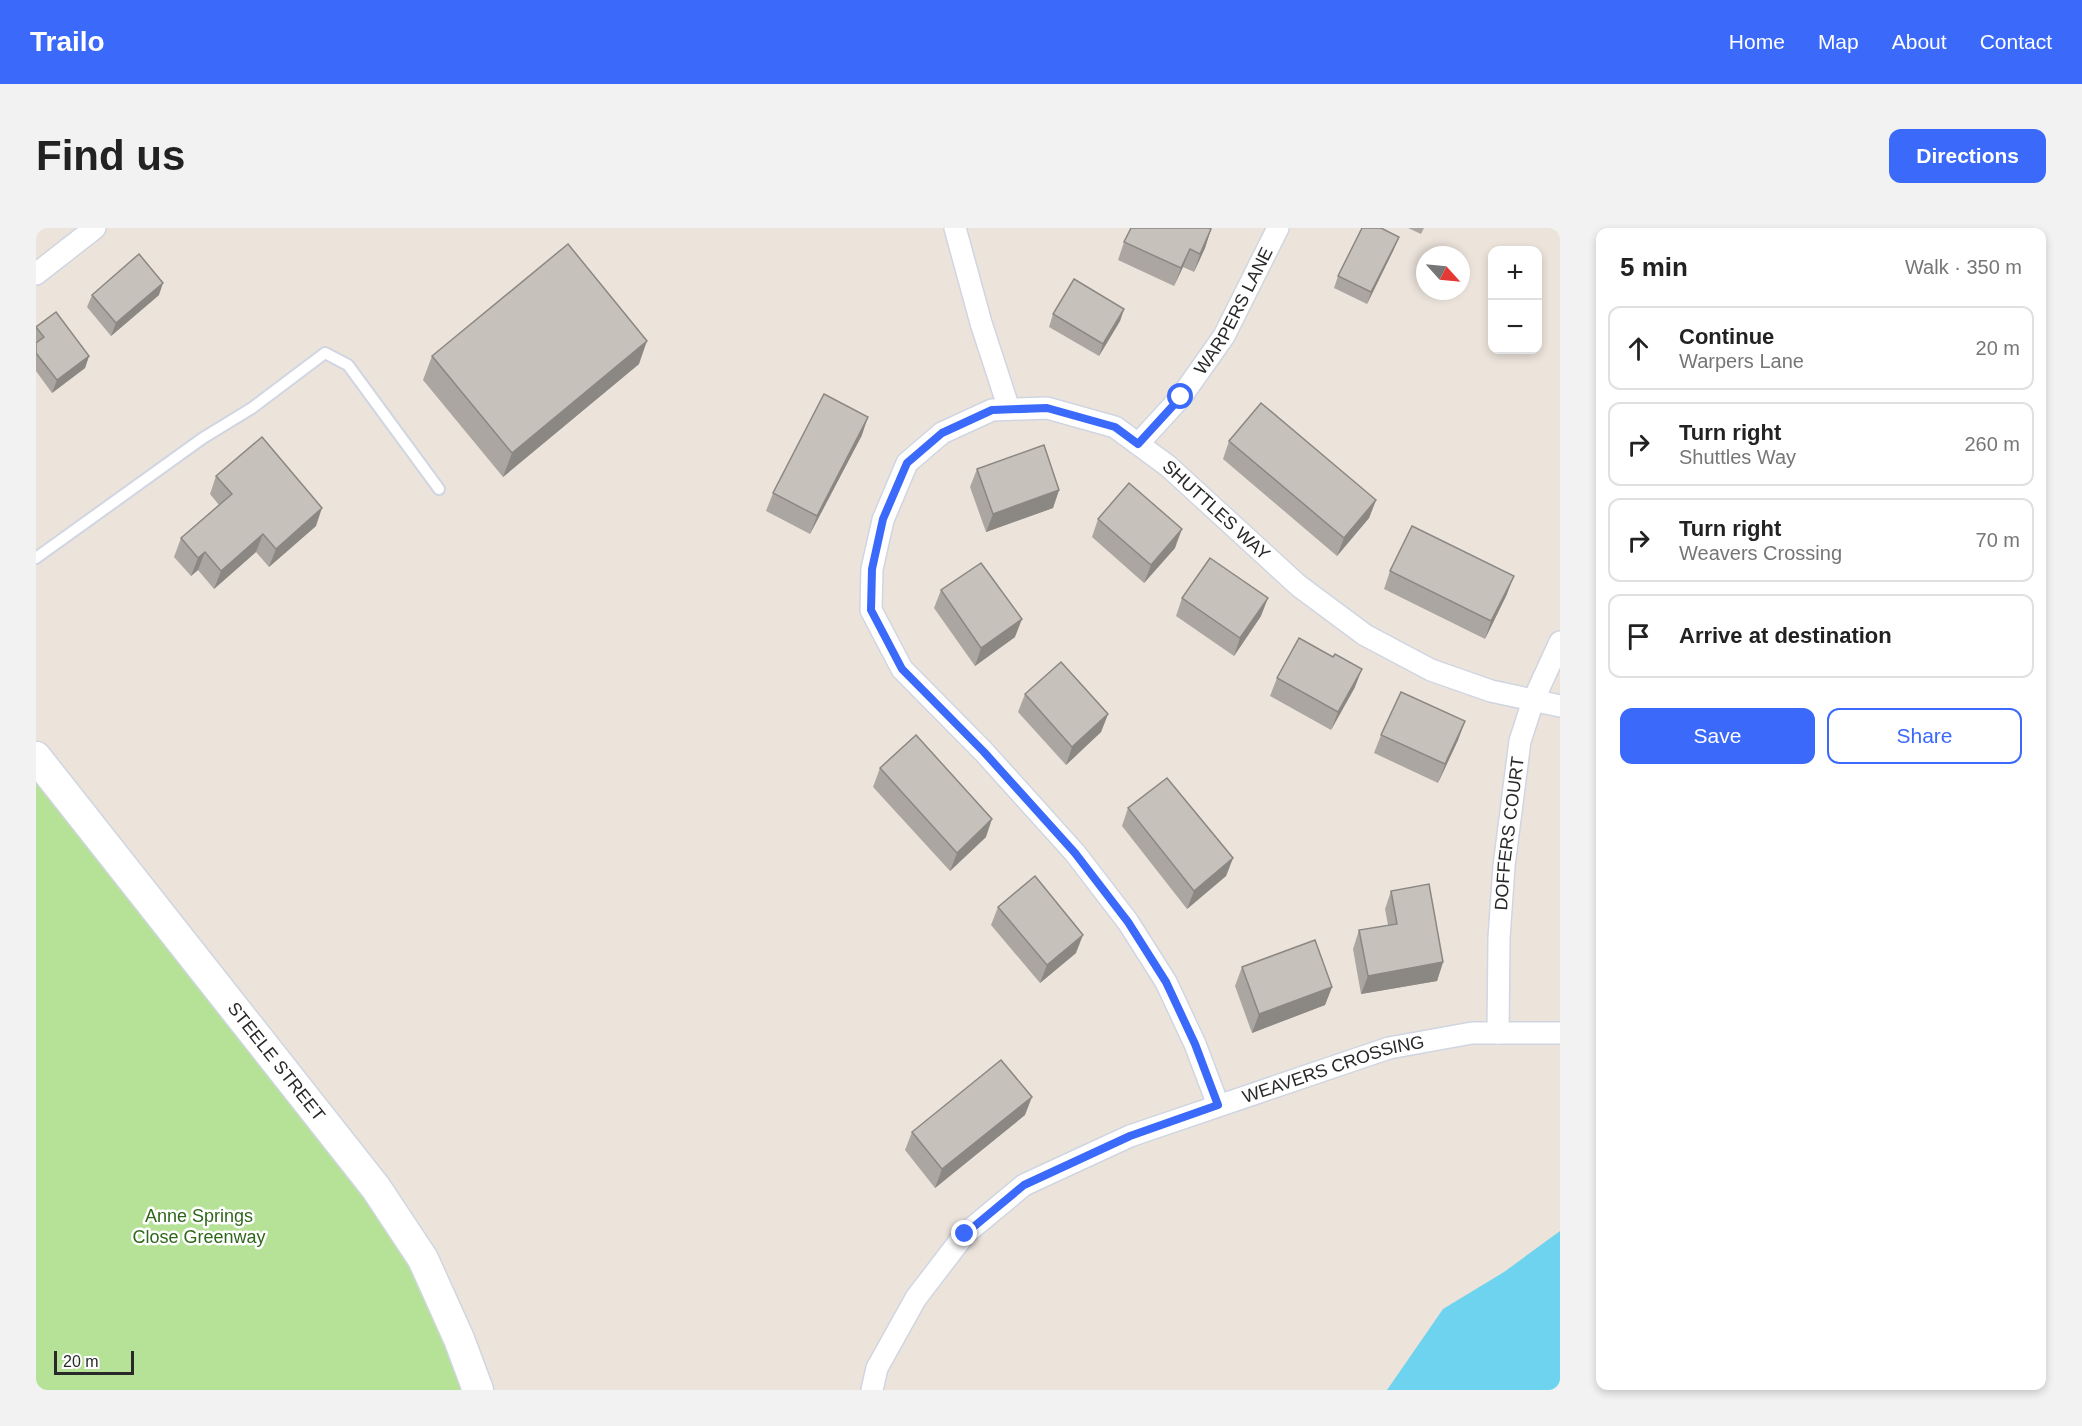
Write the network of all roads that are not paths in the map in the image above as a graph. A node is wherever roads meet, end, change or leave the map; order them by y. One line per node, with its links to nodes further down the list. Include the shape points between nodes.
1 (95, 228): 4 (street)
2 (955, 228): 5 (street)
3 (1278, 228): 6 (street, WARPERS LANE, via 1224,336 1181,397)
4 (36, 273)
5 (1009, 409): 6 (street, SHUTTLES WAY, via 1047,408 1115,427); 15 (street, SHUTTLES WAY, via 992,410 942,433 907,463 883,519 872,569 871,610 902,669 1067,844 1128,922 1166,982)
6 (1138, 444): 10 (street, SHUTTLES WAY, via 1168,466 1299,586 1365,635 1431,670)
7 (439, 489): 8 (lane, via 348,365 325,353)
8 (36, 558)
9 (1560, 642): 10 (street, DOFFERS COURT)
10 (1533, 701): 11 (street, SHUTTLES WAY); 13 (street, DOFFERS COURT, via 1520,741 1504,867)
11 (1560, 706)
12 (36, 757): 16 (street, STEELE STREET, via 376,1188 423,1258)
13 (1498, 1033): 14 (street, WEAVERS CROSSING); 15 (street, WEAVERS CROSSING, via 1472,1033 1389,1048)
14 (1560, 1033)
15 (1218, 1105): 17 (street, WEAVERS CROSSING, via 1130,1136 1024,1185 965,1234 916,1298 878,1368)
16 (478, 1390)
17 (872, 1390)

